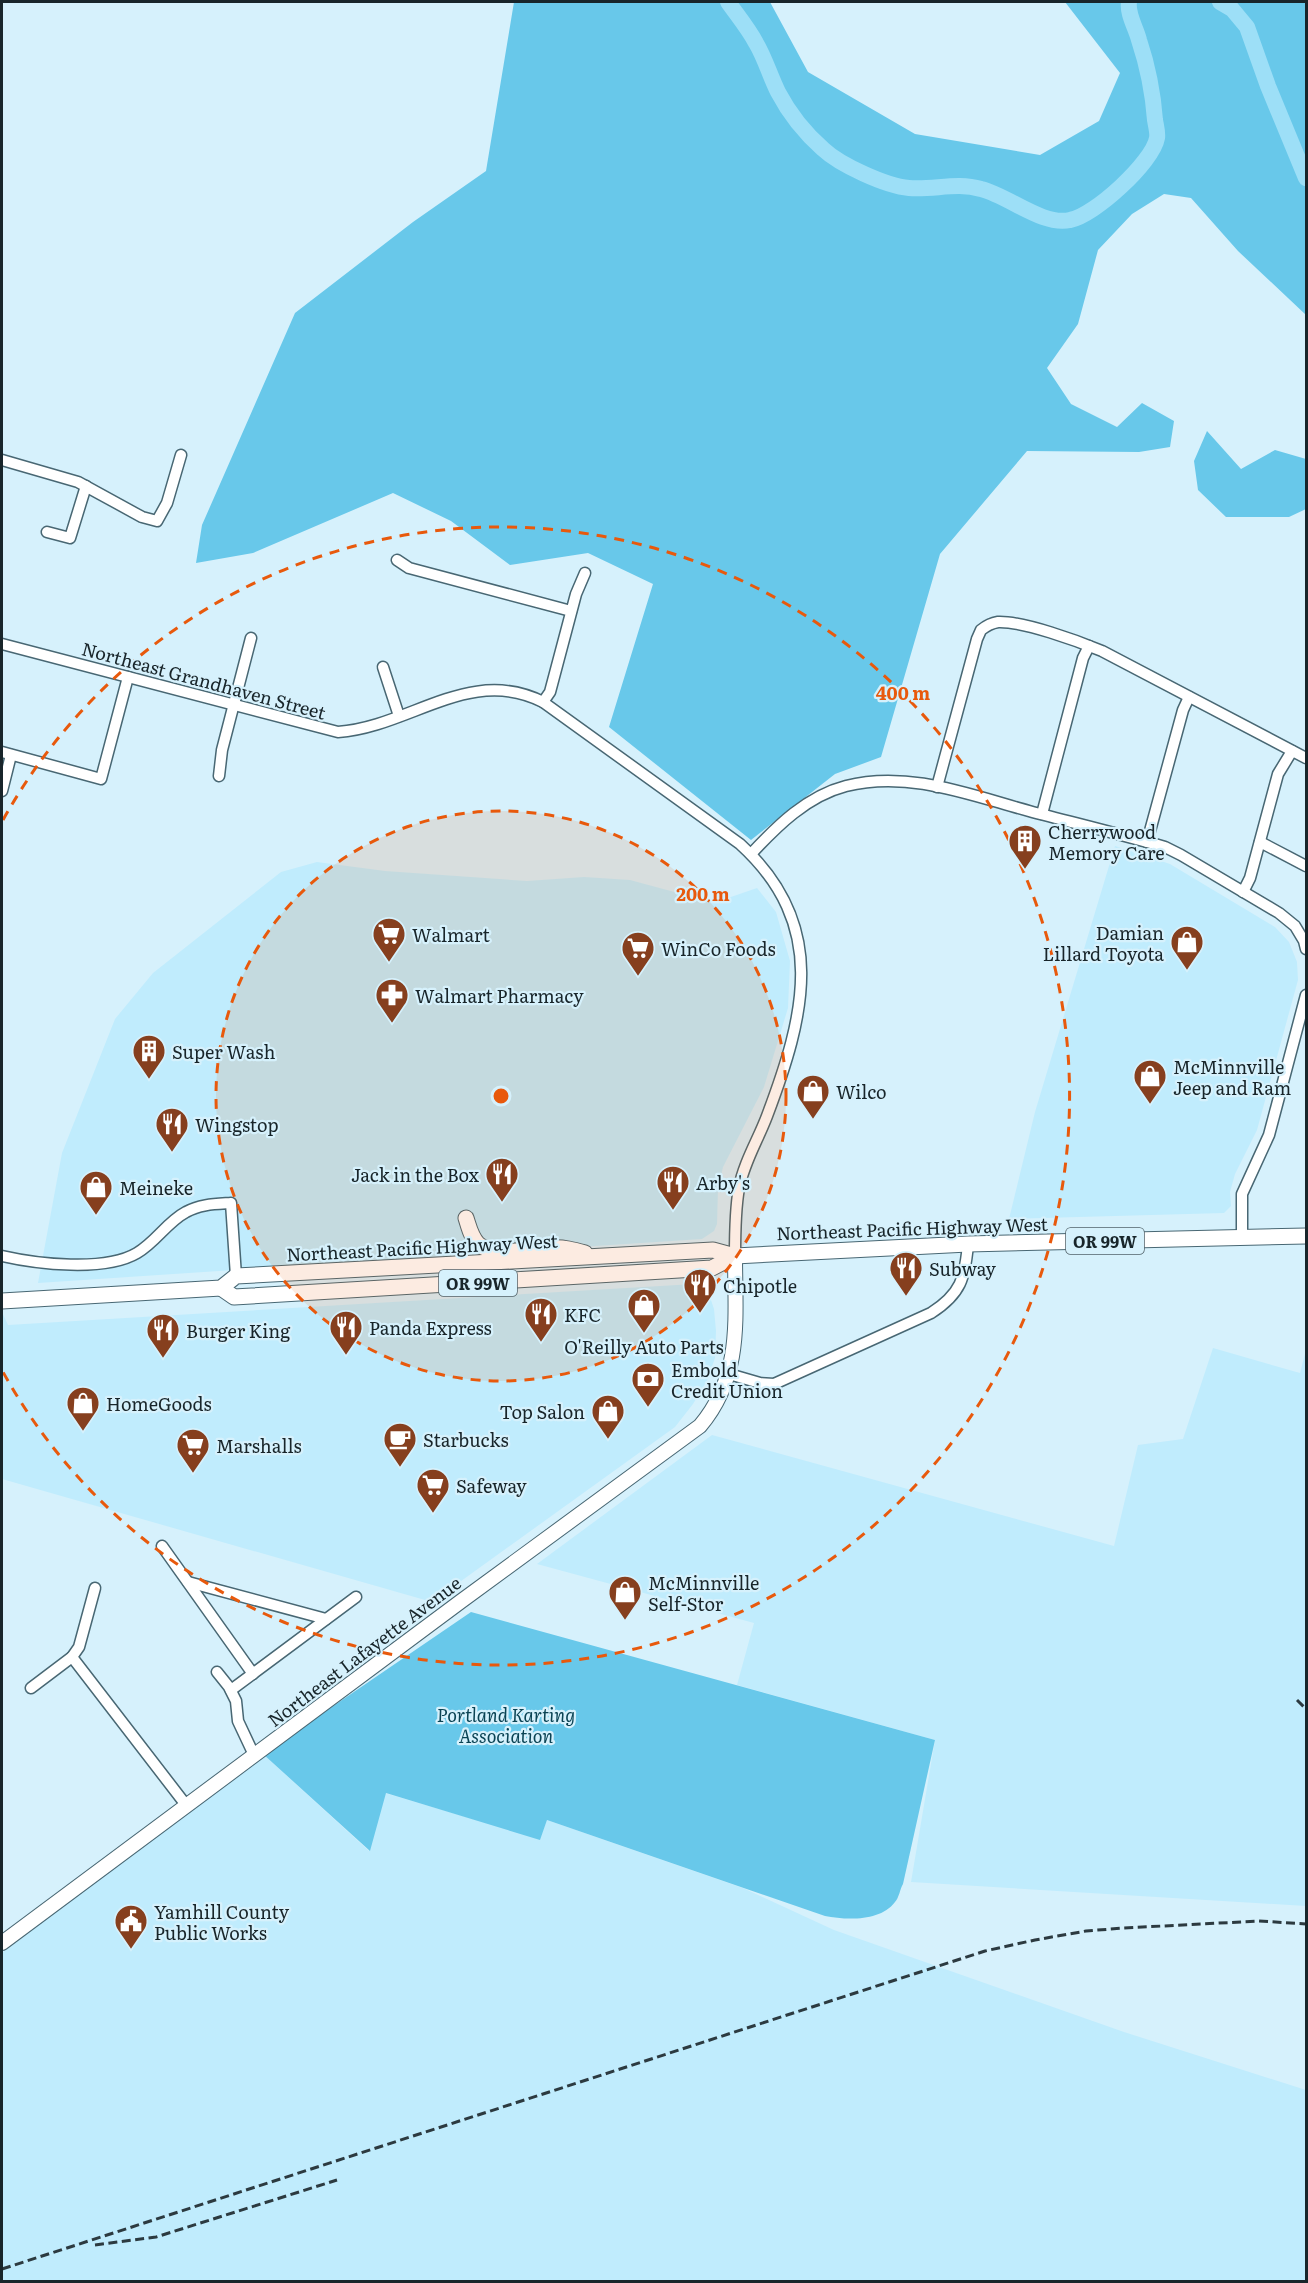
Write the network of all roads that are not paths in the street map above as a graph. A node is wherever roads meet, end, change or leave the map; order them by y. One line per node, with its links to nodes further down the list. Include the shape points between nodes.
1 (181, 455): 3 (street, via 167,503 157,521 142,517)
2 (2, 460): 3 (street, via 62,475)
3 (86, 486): 4 (street, via 70,538)
4 (47, 532)
5 (397, 560): 7 (street, via 409,568)
6 (585, 573): 7 (street)
7 (571, 611): 14 (street, via 550,692)
8 (251, 638): 15 (street)
9 (2, 644): 12 (street, Northeast Grandhaven Street)
10 (1089, 646): 13 (street); 21 (street, via 1012,624 998,622 981,630); 23 (street)
11 (383, 667): 16 (street)
12 (128, 677): 15 (street, Northeast Grandhaven Street); 18 (street, via 101,779)
13 (1189, 697): 17 (street); 24 (street)
14 (543, 702): 16 (street, Northeast Grandhaven Street, via 505,689 482,690); 26 (street, Northeast Grandhaven Street)
15 (233, 705): 16 (street, Northeast Grandhaven Street, via 338,732 363,729); 20 (street)
16 (399, 716)
17 (1292, 751): 19 (street); 25 (street, via 1278,774)
18 (6, 753): 22 (street)
19 (1306, 758)
20 (219, 776)
21 (937, 787): 23 (street); 26 (street, via 893,781 844,787 810,802 782,822)
22 (2, 791)
23 (1042, 814): 24 (street)
24 (1147, 842): 28 (street, via 1181,855)
25 (1260, 842): 27 (street); 28 (street)
26 (751, 854): 36 (street, Northeast Grandhaven Street, via 789,906 800,943 802,971 796,1022 777,1088 741,1181)
27 (1306, 866)
28 (1243, 892): 29 (street, via 1295,926)
29 (1306, 949)
30 (1306, 994): 33 (street, via 1267,1141 1242,1194)
31 (466, 1218): 37 (highway, via 472,1236 487,1250 561,1248)
32 (1306, 1236): 33 (highway, Northeast Pacific Highway West / OR 99W)
33 (1242, 1237): 34 (highway, Northeast Pacific Highway West / OR 99W)
34 (968, 1244): 36 (highway, Northeast Pacific Highway West / OR 99W); 45 (street, via 958,1290 931,1313 774,1384)
35 (2, 1256): 40 (street, via 38,1262 118,1260 148,1245 186,1212 231,1203)
36 (735, 1256): 37 (highway, Northeast Pacific Highway West / OR 99W, via 713,1250); 41 (highway, Northeast Pacific Highway West / OR 99W, via 712,1268); 45 (main road, Northeast Lafayette Avenue, via 735,1326)
37 (605, 1257): 38 (highway, Northeast Pacific Highway West / OR 99W)
38 (581, 1258): 39 (highway, Northeast Pacific Highway West / OR 99W); 41 (highway, via 562,1267 478,1272 465,1277)
39 (451, 1263): 40 (highway, Northeast Pacific Highway West / OR 99W); 43 (highway, via 437,1275 399,1277)
40 (237, 1276): 42 (highway)
41 (460, 1284): 43 (highway, Northeast Pacific Highway West / OR 99W)
42 (221, 1288): 43 (highway, Northeast Pacific Highway West / OR 99W, via 234,1297); 44 (highway, Northeast Pacific Highway West / OR 99W)
43 (375, 1289)
44 (2, 1301)
45 (729, 1374): 56 (main road, Northeast Lafayette Avenue, via 714,1410 700,1426)
46 (162, 1546): 47 (street)
47 (188, 1582): 50 (street); 53 (street)
48 (95, 1588): 51 (street, via 79,1647)
49 (356, 1597): 50 (street)
50 (326, 1619): 53 (street)
51 (72, 1657): 54 (street); 57 (street)
52 (217, 1671): 55 (street)
53 (253, 1674): 55 (street)
54 (32, 1688)
55 (231, 1690): 56 (street, via 237,1701 238,1721)
56 (254, 1755): 57 (main road, Northeast Lafayette Avenue)
57 (186, 1805): 58 (main road, Northeast Lafayette Avenue)
58 (2, 1943)

